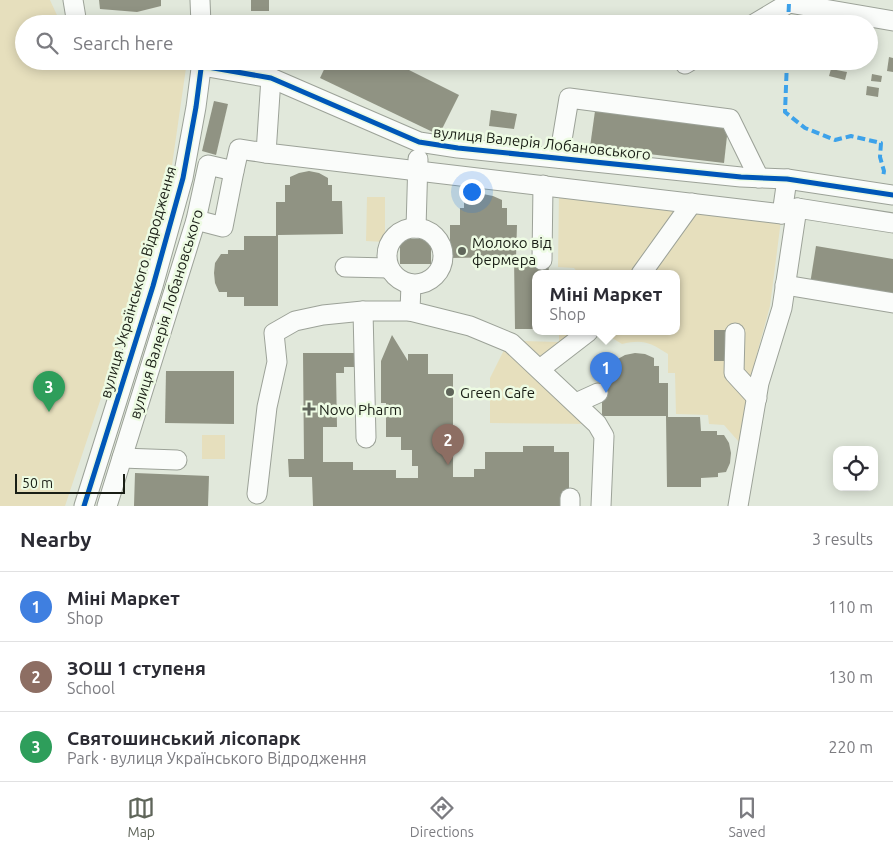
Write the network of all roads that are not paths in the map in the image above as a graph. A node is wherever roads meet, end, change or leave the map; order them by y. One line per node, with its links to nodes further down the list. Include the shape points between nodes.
1 (73, 0): 5 (street)
2 (200, 0): 6 (street)
3 (789, 2): 4 (street, via 815,8); 7 (street)
4 (870, 9): 8 (street)
5 (76, 15)
6 (201, 15)
7 (768, 15)
8 (893, 21)
9 (201, 70): 27 (street, вулиця Українського Відродження, via 183,178)
10 (234, 70): 11 (street, вулиця Валерія Лобановського)
11 (271, 78): 12 (street, вулиця Валерія Лобановського); 13 (street)
12 (419, 142): 14 (street, вулиця Валерія Лобановського); 15 (street)
13 (266, 153): 15 (street); 16 (street, via 239,150)
14 (559, 158): 17 (street, вулиця Валерія Лобановського); 17 (street, via 569,98 730,119)
15 (418, 170): 19 (street); 25 (street)
16 (234, 171): 23 (street, вулиця Валерія Лобановського, via 208,165); 23 (street, via 223,227)
17 (759, 178): 18 (street, вулиця Валерія Лобановського)
18 (787, 179): 20 (street, вулиця Валерія Лобановського); 22 (street)
19 (543, 185): 21 (street); 26 (street)
20 (893, 195)
21 (692, 203): 22 (street); 30 (street)
22 (789, 211): 24 (street); 33 (street)
23 (196, 220): 31 (street, вулиця Валерія Лобановського)
24 (893, 222)
25 (416, 228): 29 (street, via 398,234 392,241 388,249); 32 (street, via 425,230 439,242 449,268 429,281)
26 (542, 260)
27 (159, 267): 31 (street); 47 (street, вулиця Українського Відродження)
28 (345, 268): 29 (street)
29 (389, 268): 32 (street, via 402,282)
30 (644, 270)
31 (180, 272): 44 (street, вулиця Валерія Лобановського)
32 (411, 284): 36 (street)
33 (785, 286): 34 (street); 41 (street)
34 (893, 303)
35 (363, 311): 36 (street); 43 (street); 46 (street, via 295,321 274,333 277,362 267,407)
36 (410, 311): 39 (street, via 470,326 511,343)
37 (735, 333): 41 (street, via 734,373)
38 (584, 335): 39 (street)
39 (540, 369): 42 (street)
40 (598, 392): 42 (street)
41 (757, 398): 50 (street)
42 (576, 404): 49 (street, via 598,424 604,436)
43 (366, 438)
44 (122, 458): 45 (street); 48 (street, вулиця Валерія Лобановського)
45 (177, 460)
46 (254, 502)
47 (84, 506)
48 (107, 506)
49 (601, 506)
50 (738, 506)

